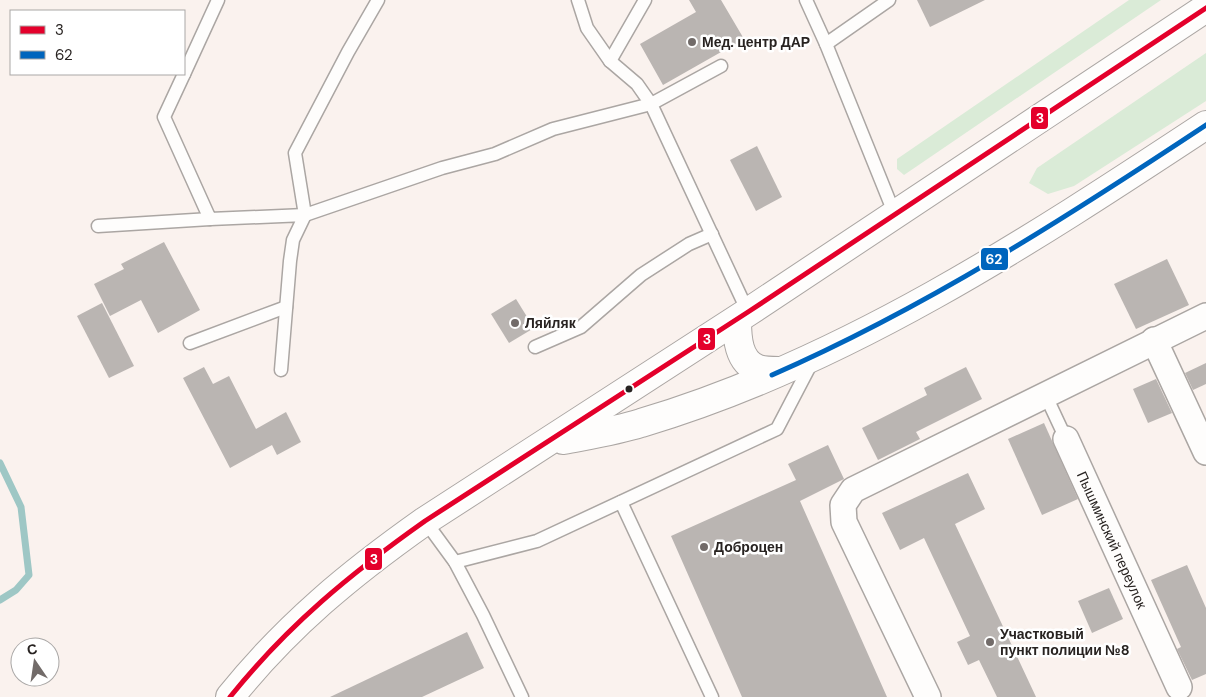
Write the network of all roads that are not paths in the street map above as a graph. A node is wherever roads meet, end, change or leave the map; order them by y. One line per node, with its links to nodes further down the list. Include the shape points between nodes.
1 (218, 0): 11 (lane)
2 (378, 0): 17 (lane, via 295,153)
3 (578, 0): 9 (lane, via 587,28)
4 (645, 0): 9 (lane)
5 (806, 0): 8 (lane)
6 (889, 0): 8 (lane)
7 (1206, 8): 18 (main road)
8 (826, 44): 18 (lane)
9 (610, 60): 13 (lane)
10 (721, 66): 14 (lane)
11 (185, 72)
12 (184, 75): 19 (lane, via 164,117)
13 (637, 84): 14 (lane); 15 (lane)
14 (651, 104): 15 (lane); 21 (lane)
15 (627, 110): 17 (lane, via 553,129 496,154 442,168)
16 (1206, 125): 28 (main road, via 949,287)
17 (305, 215): 19 (lane); 22 (lane, via 293,240)
18 (895, 215): 23 (main road)
19 (210, 219): 20 (lane)
20 (98, 226)
21 (712, 234): 23 (lane); 27 (lane, via 689,244 641,275 581,327)
22 (286, 307): 26 (lane); 29 (lane)
23 (743, 316): 30 (main road, via 737,341 743,356 757,369); 33 (main road)
24 (1206, 316): 25 (street)
25 (1154, 340): 31 (street); 34 (street)
26 (190, 343)
27 (535, 348)
28 (817, 354): 30 (main road); 35 (lane, via 777,429)
29 (281, 370)
30 (779, 372): 33 (main road, via 728,394 640,424)
31 (1045, 394): 32 (lane, Пышминский переулок); 42 (street, via 853,490 843,505 844,522)
32 (1066, 439): 38 (street, Пышминский переулок)
33 (547, 444): 36 (main road)
34 (1206, 452)
35 (621, 502): 37 (lane, via 538,541); 41 (lane)
36 (425, 521): 37 (lane); 40 (main road, via 374,557 307,612)
37 (455, 562): 39 (lane, via 484,615)
38 (1179, 687)
39 (517, 696)
40 (230, 697)
41 (712, 697)
42 (928, 697)

